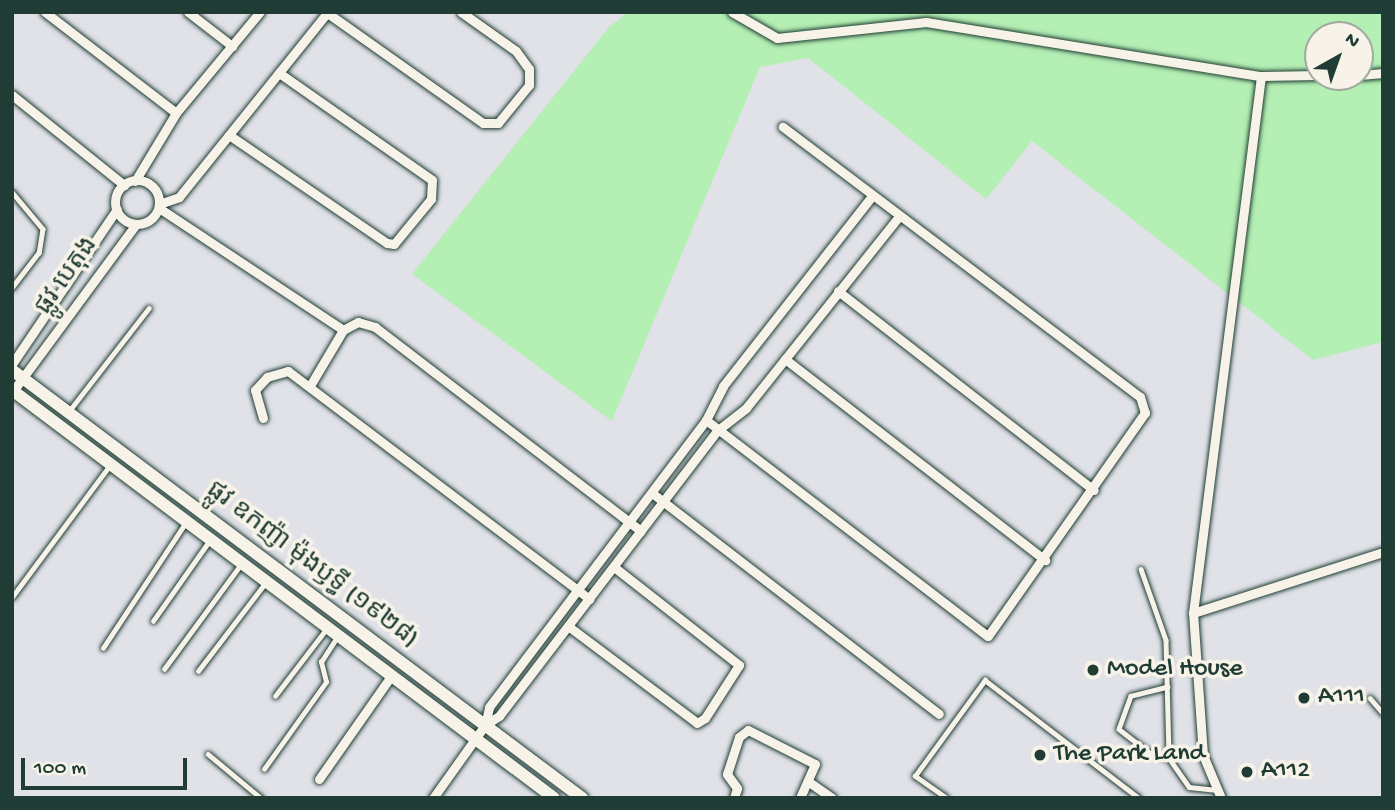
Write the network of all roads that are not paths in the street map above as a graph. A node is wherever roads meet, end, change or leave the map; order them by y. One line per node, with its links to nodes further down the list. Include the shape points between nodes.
1 (45, 12): 12 (street)
2 (188, 12): 7 (street)
3 (260, 12): 7 (street)
4 (461, 12): 6 (street, via 516,51 529,69 529,85 498,123 483,123)
5 (732, 12): 10 (street, via 776,38 926,22)
6 (327, 13): 8 (street)
7 (232, 46): 12 (street)
8 (279, 73): 14 (street); 14 (street, via 432,180 431,199 394,244 387,243)
9 (1304, 75): 10 (street)
10 (1261, 76): 53 (street)
11 (12, 95): 16 (street)
12 (176, 113): 15 (street)
13 (783, 127): 18 (street)
14 (229, 135): 19 (street, via 179,197)
15 (135, 181): 16 (street); 19 (street, via 154,188)
16 (124, 185): 20 (street)
17 (12, 192): 23 (lane, via 43,229 39,253)
18 (872, 196): 21 (street); 34 (street, via 723,386)
19 (159, 206): 22 (street, via 150,220); 26 (street)
20 (117, 209): 22 (street); 28 (street, ផ្លូវ បេតុង)
21 (899, 216): 24 (street); 37 (street, via 1143,400 1145,413)
22 (136, 224): 29 (street, ផ្លូវ បេតុង)
23 (12, 288)
24 (838, 291): 27 (street); 37 (street)
25 (149, 308): 32 (lane)
26 (343, 330): 30 (street); 41 (street, via 358,322 375,327)
27 (785, 359): 35 (street, via 746,408); 45 (street)
28 (12, 364)
29 (18, 374): 31 (street, ផ្លូវ បេតុង); 32 (main road, ផ្លូវ ឧកញ៉ា ម៉ុងឫទ្ធី (១៩២៨))
30 (311, 384): 33 (street, via 288,371 267,377 255,390); 50 (street)
31 (13, 391): 36 (main road, ផ្លូវ ឧកញ៉ា ម៉ុងឫទ្ធី (១៩២៨))
32 (68, 412): 66 (main road, ផ្លូវ ឧកញ៉ា ម៉ុងឫទ្ធី (១៩២៨))
33 (263, 418)
34 (706, 420): 35 (street); 38 (street)
35 (718, 430): 39 (street); 45 (street, via 988,636)
36 (110, 464): 40 (main road, ផ្លូវ ឧកញ៉ា ម៉ុងឫទ្ធី (១៩២៨)); 51 (lane)
37 (1094, 490): 45 (street)
38 (652, 492): 39 (street); 41 (street)
39 (664, 502): 42 (street); 65 (street)
40 (187, 522): 43 (main road, ផ្លូវ ឧកញ៉ា ម៉ុងឫទ្ធី (១៩២៨)); 57 (lane)
41 (630, 522): 42 (street); 50 (street)
42 (641, 531): 47 (street)
43 (211, 540): 46 (main road, ផ្លូវ ឧកញ៉ា ម៉ុងឫទ្ធី (១៩២៨)); 54 (lane)
44 (1383, 552): 53 (street)
45 (1045, 560)
46 (242, 563): 49 (main road, ផ្លូវ ឧកញ៉ា ម៉ុងឫទ្ធី (១៩២៨)); 58 (lane)
47 (614, 567): 52 (street); 55 (street, via 738,665 705,718 697,723)
48 (1141, 569): 61 (lane, via 1166,640)
49 (266, 581): 56 (main road, ផ្លូវ ឧកញ៉ា ម៉ុងឫទ្ធី (១៩២៨)); 59 (lane)
50 (578, 590): 52 (street); 66 (street, via 489,707)
51 (12, 597)
52 (589, 599): 55 (street)
53 (1193, 613): 73 (street, via 1203,755)
54 (153, 621)
55 (568, 626): 66 (street, via 499,716)
56 (333, 632): 60 (main road, ផ្លូវ ឧកញ៉ា ម៉ុងឫទ្ធី (១៩២៨)); 62 (lane); 70 (lane, via 321,662 326,682)
57 (103, 648)
58 (164, 669)
59 (198, 671)
60 (391, 676): 67 (main road, ផ្លូវ ឧកញ៉ា ម៉ុងឫទ្ធី (១៩២៨)); 71 (street)
61 (1168, 687): 69 (lane); 69 (lane, via 1131,696 1119,729 1140,747)
62 (275, 696)
63 (1370, 698): 64 (lane)
64 (1383, 713)
65 (939, 714)
66 (485, 725): 67 (street); 77 (main road, ផ្លូវ ឧកញ៉ា ម៉ុងឫទ្ធី (១៩២៨))
67 (475, 738): 75 (street); 76 (main road, ផ្លូវ ឧកញ៉ា ម៉ុងឫទ្ធី (១៩២៨))
68 (208, 754): 74 (lane)
69 (1169, 758): 73 (lane, via 1189,787)
70 (264, 769)
71 (319, 779)
72 (809, 782): 78 (street, via 813,761 748,730 738,737 727,774 737,788); 79 (street); 80 (street)
73 (1219, 794)
74 (261, 798)
75 (433, 798)
76 (554, 798)
77 (582, 798)
78 (734, 798)
79 (800, 798)
80 (832, 798)
81 (946, 798): 82 (lane, via 915,776 985,680)
82 (1139, 798)

